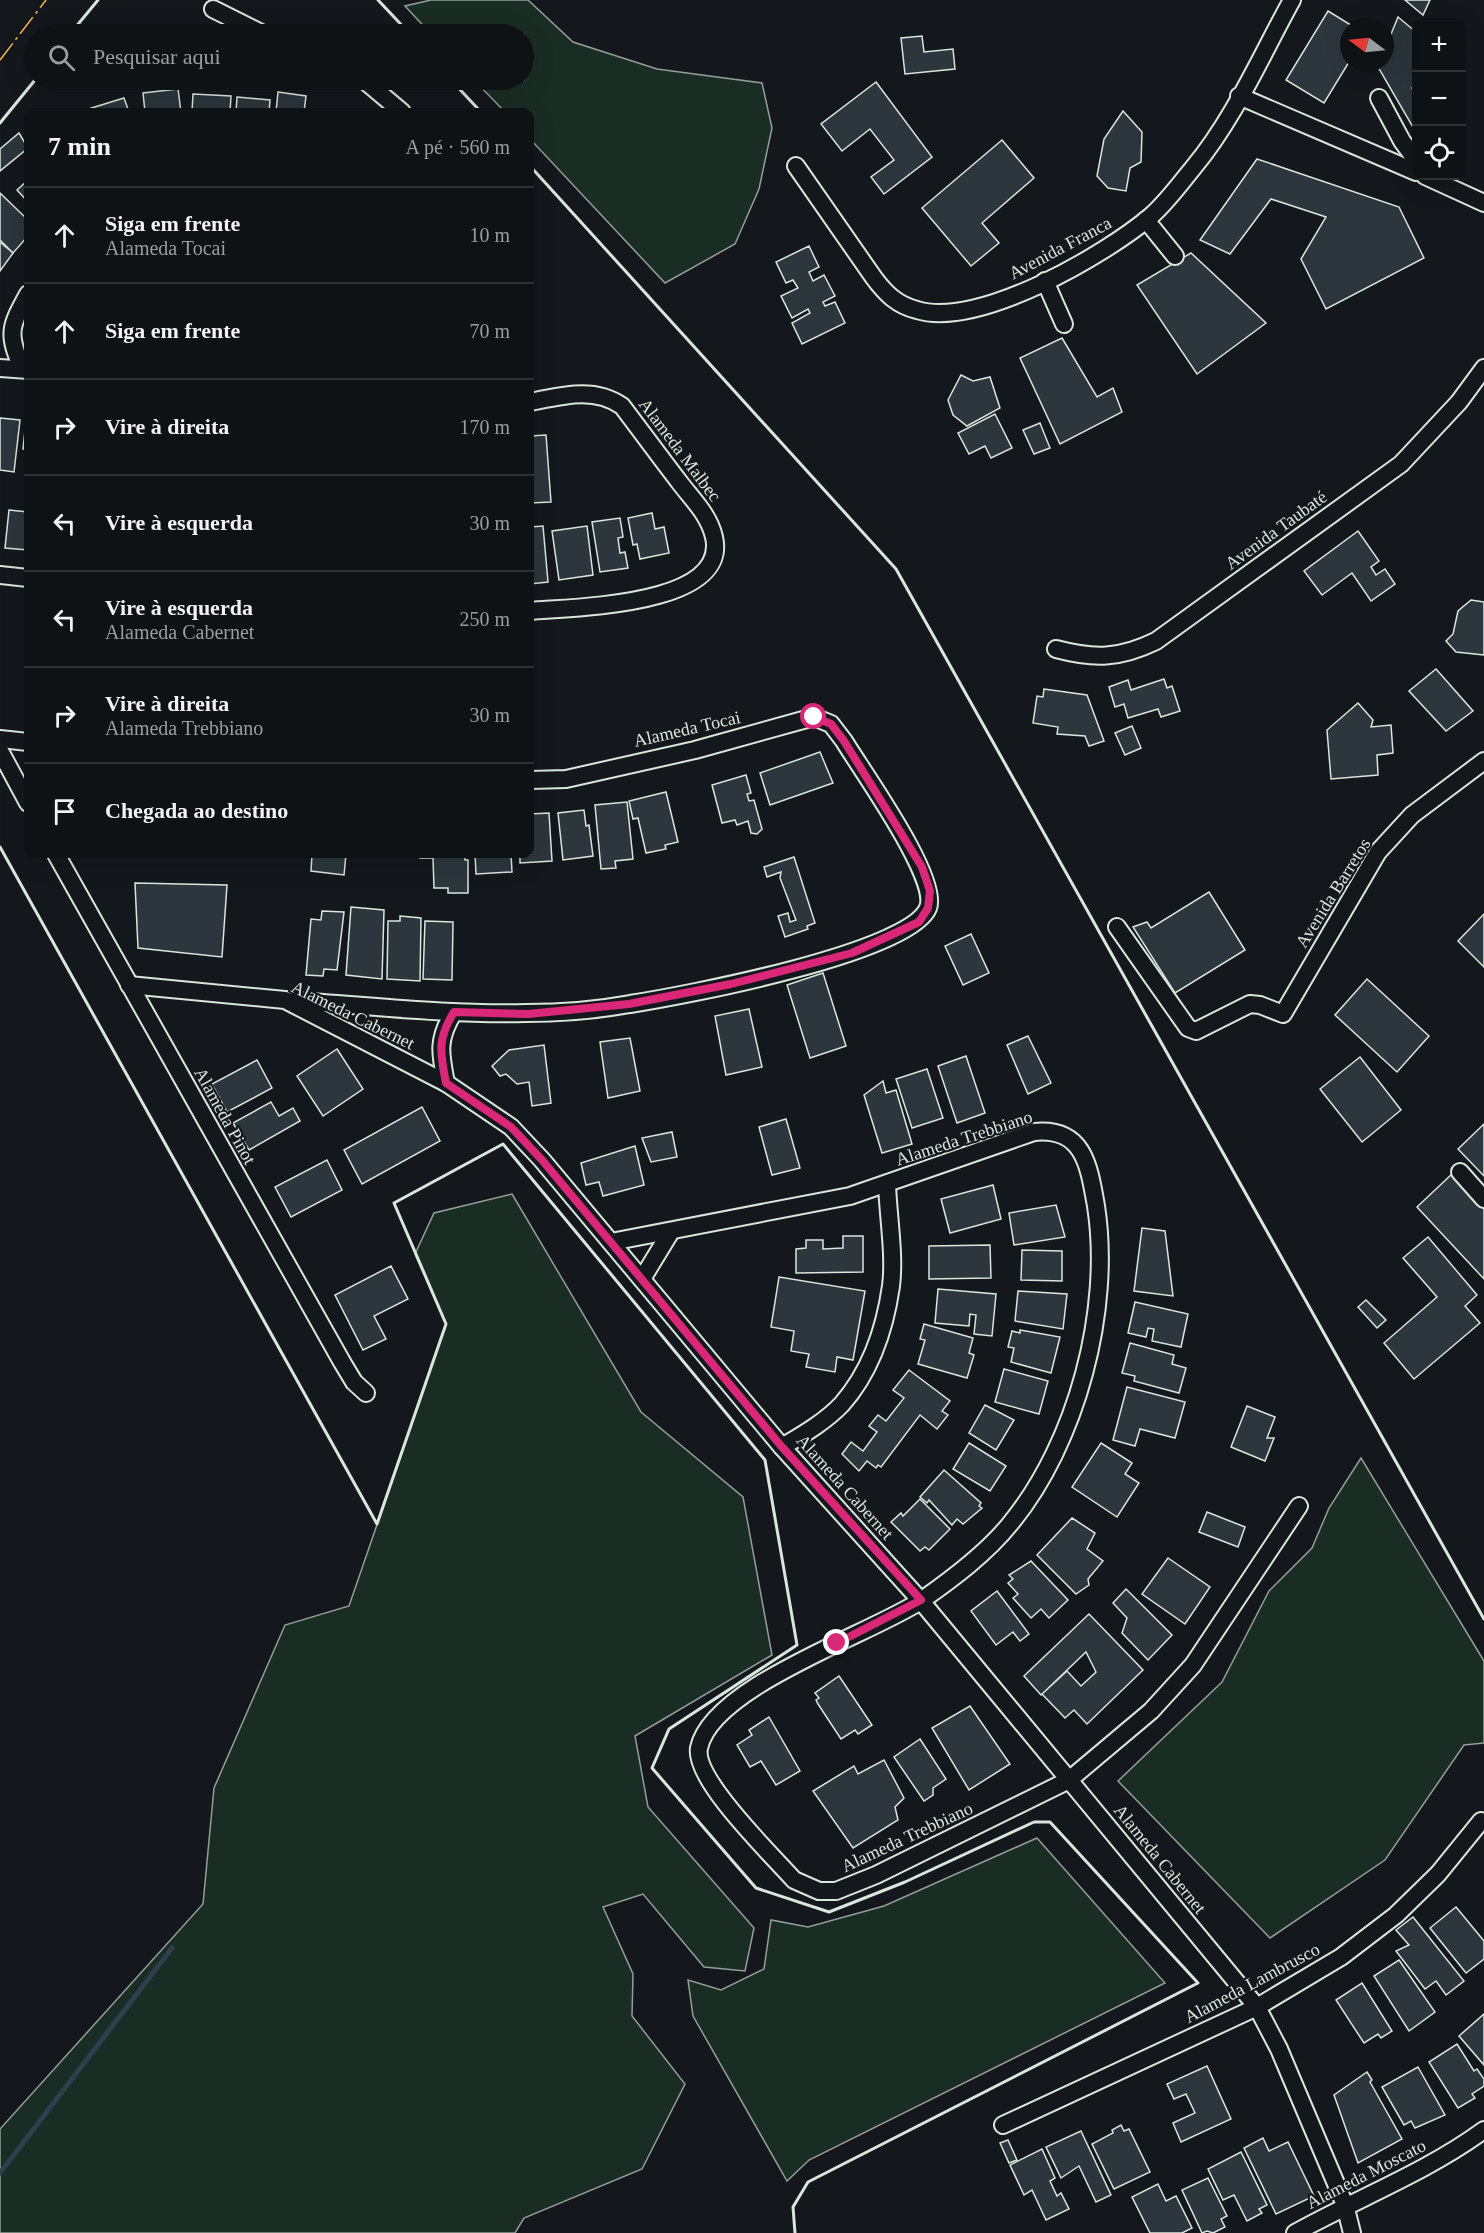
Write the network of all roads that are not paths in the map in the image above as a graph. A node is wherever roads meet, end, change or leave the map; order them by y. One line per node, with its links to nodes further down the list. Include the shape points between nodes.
1 (1292, 0): 5 (street, Avenida Franca)
2 (213, 9): 3 (street)
3 (243, 24)
4 (376, 90): 7 (street)
5 (1239, 96): 10 (street); 13 (street, Avenida Franca, via 1195,167)
6 (1379, 98): 8 (street)
7 (397, 108)
8 (1412, 155)
9 (796, 166): 15 (street, Avenida Franca, via 874,278 898,303 934,313 968,310 1020,294)
10 (1412, 169)
11 (1436, 180): 12 (street)
12 (1484, 203)
13 (1146, 220): 14 (street); 15 (street, Avenida Franca, via 1117,242)
14 (1175, 256)
15 (1045, 281): 18 (street)
16 (24, 299): 19 (street)
17 (24, 302): 20 (street, via 12,324 12,345)
18 (1064, 324)
19 (0, 332)
20 (24, 367)
21 (0, 368): 23 (street)
22 (1484, 368): 28 (street, Avenida Taubaté, via 1460,402 1401,464 1156,641 1134,652 1109,656 1085,657)
23 (24, 369)
24 (534, 401): 27 (street, Alameda Malbec, via 588,393 622,406 701,508 714,538 715,552 705,572 673,591 609,604)
25 (0, 575): 26 (street)
26 (24, 578)
27 (534, 611)
28 (1056, 650)
29 (0, 739): 30 (street)
30 (24, 742)
31 (0, 751): 34 (street)
32 (1484, 761): 36 (street, Avenida Barretos, via 1412,815 1378,852 1286,1012 1279,1014 1250,1004 1196,1031 1188,1028)
33 (534, 780): 39 (street, Alameda Tocai, via 566,779 695,750 814,717 831,724 844,741 922,867 930,891 928,908 919,922 852,953 731,984 629,1004 528,1014)
34 (24, 796)
35 (59, 858): 37 (street, Alameda Pinot)
36 (1118, 927)
37 (129, 985): 38 (street, Alameda Cabernet); 47 (street, Alameda Pinot, via 342,1362)
38 (285, 1000): 39 (street, Alameda Tocai); 40 (street, Alameda Cabernet)
39 (454, 1012): 40 (street, via 440,1044)
40 (446, 1083): 45 (street, Alameda Cabernet, via 511,1127)
41 (1460, 1172): 43 (street)
42 (887, 1184): 44 (street, Alameda Trebbiano, via 850,1196); 48 (street, via 891,1284 882,1329 864,1373 841,1405); 50 (street, Alameda Trebbiano, via 1034,1132 1052,1131 1066,1136 1078,1147 1090,1169 1098,1220 1098,1295 1086,1362 1065,1434 1041,1481 1010,1526)
43 (1484, 1198)
44 (670, 1233): 45 (street, Alameda Trebbiano); 46 (street)
45 (611, 1242): 46 (street, Alameda Cabernet)
46 (642, 1279): 48 (street, Alameda Cabernet)
47 (366, 1393)
48 (782, 1447): 50 (street, Alameda Cabernet)
49 (1299, 1506): 51 (street, Alameda Trebbiano, via 1193,1665 1151,1711)
50 (921, 1600): 51 (street, Alameda Cabernet); 51 (street, Alameda Trebbiano, via 745,1693 722,1712 708,1726 699,1748 699,1763 709,1783 794,1880 819,1891 836,1891)
51 (1069, 1780): 53 (street, Alameda Cabernet)
52 (1481, 1821): 53 (street, Alameda Lambrusco, via 1438,1874 1396,1915 1341,1957)
53 (1257, 2007): 54 (street, Alameda Lambrusco); 56 (street, Alameda Cabernet, via 1279,2049)
54 (1003, 2125)
55 (1484, 2130): 56 (street, Alameda Moscato, via 1408,2178)
56 (1345, 2205): 57 (street, Alameda Moscato); 58 (street, Alameda Cabernet)
57 (1295, 2233)
58 (1352, 2233)

